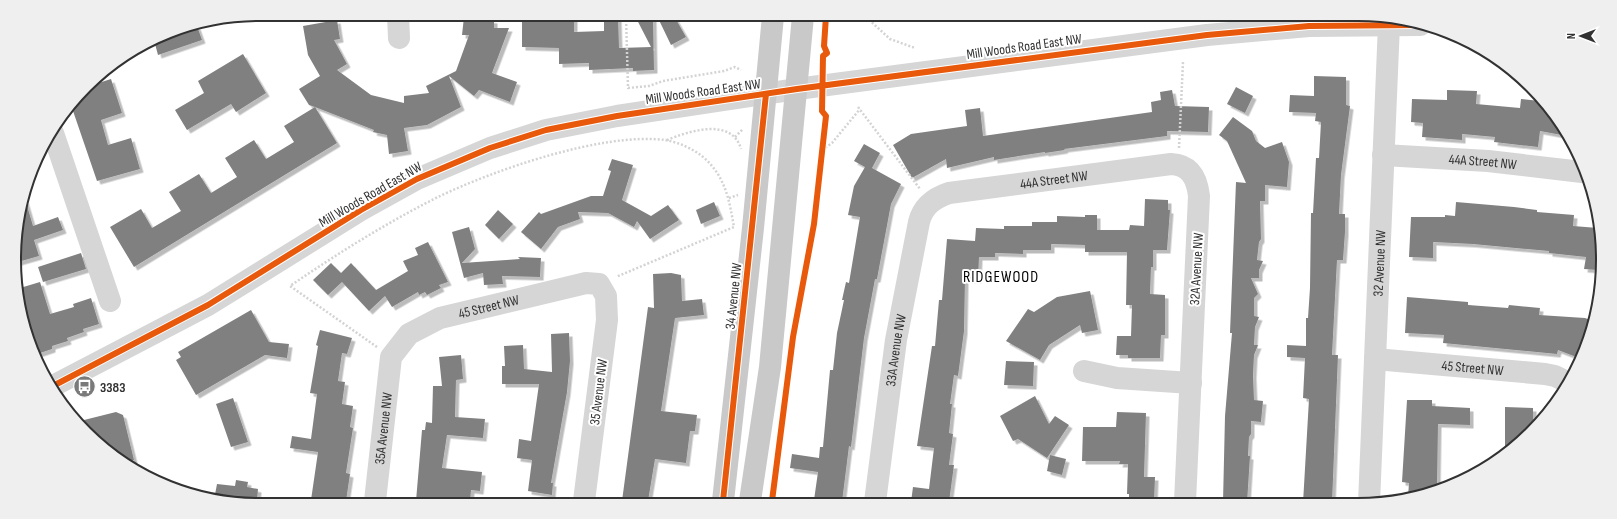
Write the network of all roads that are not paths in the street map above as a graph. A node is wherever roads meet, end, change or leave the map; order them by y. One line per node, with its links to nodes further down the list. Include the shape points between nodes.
1 (398, 21): 8 (street)
2 (773, 21): 10 (main road, 34 Avenue NW)
3 (803, 21): 9 (main road)
4 (1337, 22): 5 (street, Mill Woods Road East NW); 7 (street, Mill Woods Road East NW)
5 (1389, 24): 6 (street, Mill Woods Road East NW); 12 (street, 32 Avenue NW)
6 (1395, 24)
7 (1207, 26): 9 (street, Mill Woods Road East NW)
8 (399, 38)
9 (797, 89): 10 (street, Mill Woods Road East NW); 28 (main road, via 770,367)
10 (766, 94): 23 (street, Mill Woods Road East NW, via 617,116 546,130 459,160 416,179 208,305); 27 (main road, 34 Avenue NW)
11 (55, 138): 17 (street)
12 (1383, 155): 14 (street, 44A Street NW, via 1488,161); 19 (street, 32 Avenue NW)
13 (1179, 164): 15 (street, 44A Street NW, via 949,193); 22 (street, 32A Avenue NW, via 1196,179 1199,196)
14 (1579, 172)
15 (930, 202): 29 (street, 33A Avenue NW, via 921,215 896,340)
16 (599, 284): 18 (street, 45 Street NW, via 586,283 440,318 408,334); 26 (street, 35 Avenue NW, via 606,296 607,320)
17 (110, 301)
18 (391, 357): 25 (street, 35A Avenue NW)
19 (1375, 359): 21 (street, 45 Street NW, via 1544,374); 24 (street, 32 Avenue NW)
20 (1084, 371): 22 (street, via 1117,378)
21 (1563, 380)
22 (1191, 383): 30 (street, 32A Avenue NW)
23 (56, 385)
24 (1369, 497)
25 (375, 498)
26 (584, 498)
27 (723, 498)
28 (750, 498)
29 (876, 498)
30 (1185, 498)

